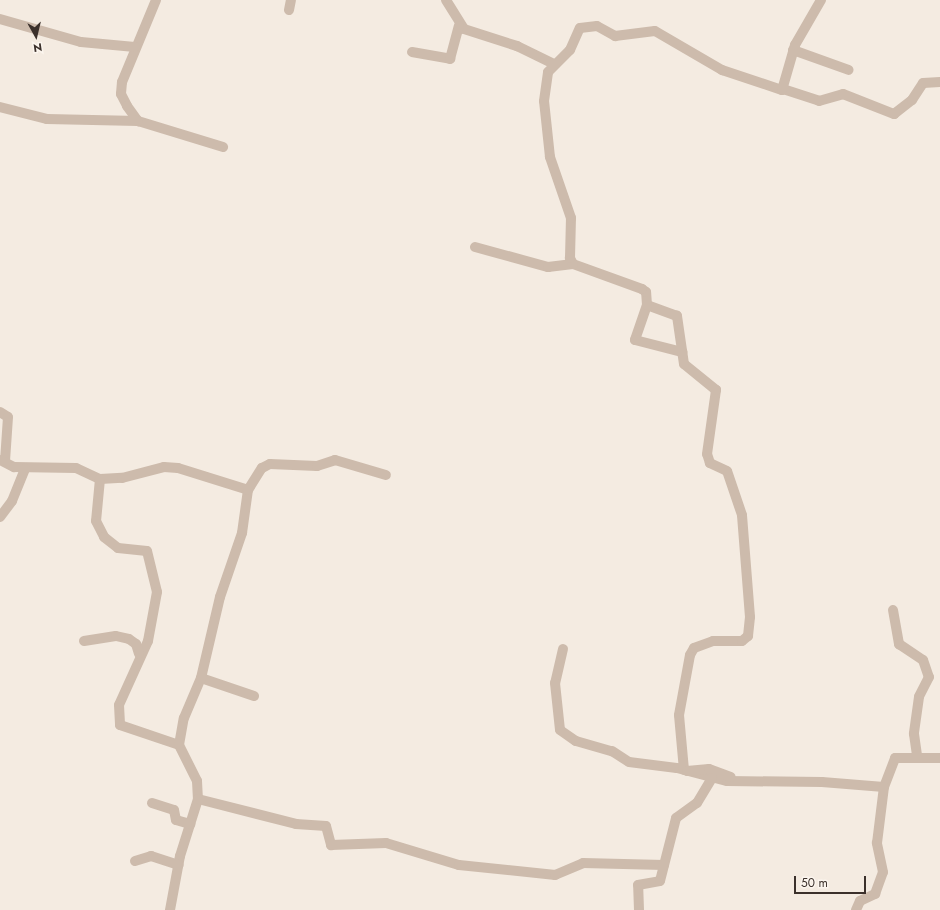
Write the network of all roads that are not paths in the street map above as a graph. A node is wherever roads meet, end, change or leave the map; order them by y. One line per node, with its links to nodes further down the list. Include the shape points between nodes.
1 (156, 0): 6 (street)
2 (446, 0): 5 (street)
3 (821, 0): 7 (street)
4 (0, 18): 6 (street, via 81,42)
5 (459, 26): 8 (street, via 450,58); 9 (street)
6 (135, 47): 14 (street, via 121,94)
7 (793, 50): 10 (street); 12 (street)
8 (412, 52)
9 (554, 64): 12 (street, via 570,50 583,26 597,26 615,36 655,31 722,70); 17 (street, via 548,72 546,117 556,181 571,218 569,252)
10 (850, 70)
11 (940, 82): 12 (street, via 923,83 912,100 894,114 843,94 819,102)
12 (783, 89)
13 (0, 107): 14 (street, via 47,119)
14 (138, 121): 15 (street)
15 (223, 147)
16 (475, 247): 17 (street, via 548,267)
17 (573, 264): 18 (street, via 642,289 646,292)
18 (647, 305): 19 (street, via 677,316); 19 (street, via 635,340)
19 (682, 352): 36 (street, via 684,364 716,390 707,454 710,463 727,471 738,500 750,617 746,640 713,641 694,648 690,655 679,715)
20 (0, 412): 21 (street, via 8,418)
21 (3, 460): 22 (street, via 14,467)
22 (25, 468): 24 (street, via 76,468); 26 (street, via 12,501)
23 (386, 475): 25 (street, via 338,460 314,466 270,464 262,468)
24 (100, 479): 25 (street, via 122,478 164,467 229,482); 30 (street, via 96,521 104,537 118,548 147,551 151,561 156,606 148,641)
25 (248, 490): 31 (street, via 242,533 220,597)
26 (0, 517)
27 (893, 610): 34 (street, via 899,644 923,660 929,678 920,696 914,734)
28 (84, 641): 30 (street, via 116,636 129,639 136,644)
29 (564, 649): 36 (street, via 555,683 558,719 563,734 612,751 629,762)
30 (139, 654): 33 (street, via 118,705 120,725)
31 (201, 678): 32 (street); 33 (street, via 184,718)
32 (254, 696)
33 (179, 746): 40 (street, via 197,781)
34 (917, 755): 35 (street); 39 (street, via 895,758)
35 (940, 758)
36 (685, 771): 37 (street); 38 (street, via 709,769)
37 (712, 778): 38 (street); 45 (street, via 697,804 677,817)
38 (742, 782): 39 (street, via 822,782)
39 (884, 787): 48 (street, via 877,842 883,872 875,894 860,901)
40 (198, 799): 42 (street); 45 (street, via 296,824 326,826 331,845 386,843 459,865 555,875 583,863)
41 (152, 803): 42 (street, via 174,810 176,820)
42 (190, 824): 44 (street)
43 (135, 861): 44 (street, via 151,856)
44 (179, 865): 46 (street)
45 (664, 865): 47 (street, via 659,883 638,885)
46 (170, 910)
47 (638, 910)
48 (856, 910)

